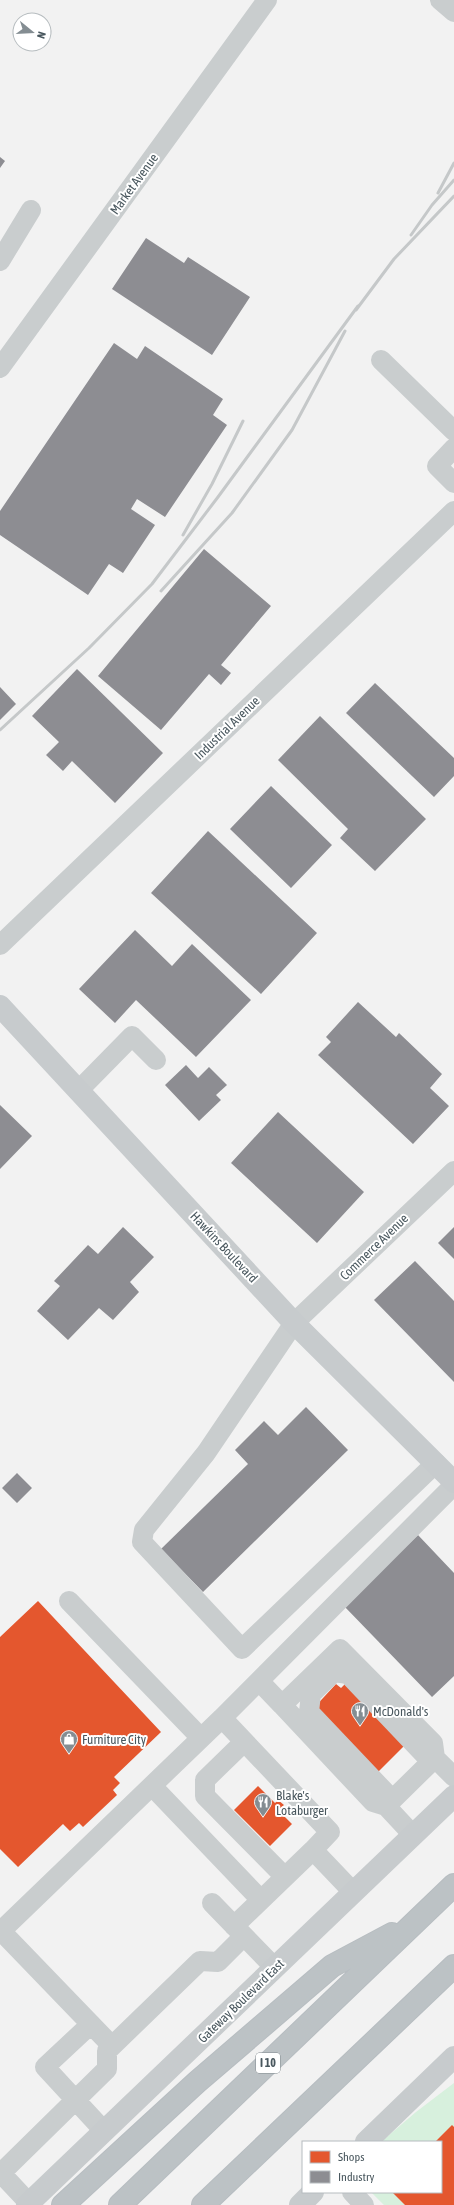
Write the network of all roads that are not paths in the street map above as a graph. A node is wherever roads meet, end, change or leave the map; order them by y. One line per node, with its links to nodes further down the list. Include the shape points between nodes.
1 (267, 0): 7 (street, Market Avenue)
2 (440, 0): 3 (street)
3 (454, 12)
4 (31, 210): 5 (street)
5 (0, 261)
6 (381, 360): 8 (street)
7 (0, 368)
8 (454, 431)
9 (454, 448): 10 (street, via 437,466)
10 (454, 483)
11 (454, 511): 12 (street, Industrial Avenue)
12 (0, 945)
13 (0, 1006): 15 (main road, Hawkins Boulevard)
14 (156, 1060): 15 (street, via 132,1036)
15 (78, 1091): 17 (main road, Hawkins Boulevard)
16 (454, 1171): 17 (street, Commerce Avenue)
17 (294, 1323): 18 (main road, Hawkins Boulevard); 18 (street, Commerce Avenue, via 206,1453 144,1530 142,1542 242,1649)
18 (436, 1463): 19 (main road, Hawkins Boulevard)
19 (454, 1483): 21 (street)
20 (69, 1601): 24 (street)
21 (259, 1681): 22 (street); 23 (street)
22 (282, 1705): 26 (street, via 340,1649 433,1744); 30 (street, via 373,1802)
23 (222, 1718): 24 (street); 25 (street)
24 (201, 1738): 28 (street)
25 (244, 1742): 32 (street, via 330,1832); 33 (street, via 205,1780 205,1796)
26 (436, 1758): 27 (street); 30 (street); 30 (street, via 424,1754 348,1674 334,1672 311,1694 309,1712 385,1792)
27 (454, 1777)
28 (152, 1786): 36 (street); 39 (street)
29 (454, 1796): 31 (main road, Gateway Boulevard East)
30 (386, 1806): 31 (street)
31 (413, 1835): 35 (main road, Gateway Boulevard East)
32 (313, 1850): 33 (street); 35 (street)
33 (285, 1877): 36 (street)
34 (454, 1885): 38 (highway, I 10)
35 (353, 1892): 42 (main road, Gateway Boulevard East)
36 (261, 1900): 40 (street)
37 (212, 1903): 40 (street)
38 (416, 1921): 53 (highway, via 332,1966 197,2082); 54 (highway, I 10)
39 (1, 1931): 43 (street)
40 (239, 1931): 42 (street); 44 (street, via 218,1962 200,1961)
41 (454, 1966): 55 (highway)
42 (275, 1968): 47 (main road, Gateway Boulevard East)
43 (91, 2024): 44 (street); 46 (street, via 45,2067)
44 (112, 2046): 46 (street, via 107,2051 107,2069)
45 (454, 2057): 48 (main road)
46 (75, 2100): 47 (street); 49 (street)
47 (104, 2131): 52 (main road, Gateway Boulevard East)
48 (367, 2141)
49 (0, 2172): 52 (street)
50 (312, 2193): 56 (main road)
51 (353, 2193): 57 (street)
52 (28, 2204)
53 (63, 2205)
54 (120, 2205)
55 (203, 2205)
56 (300, 2205)
57 (364, 2205)

